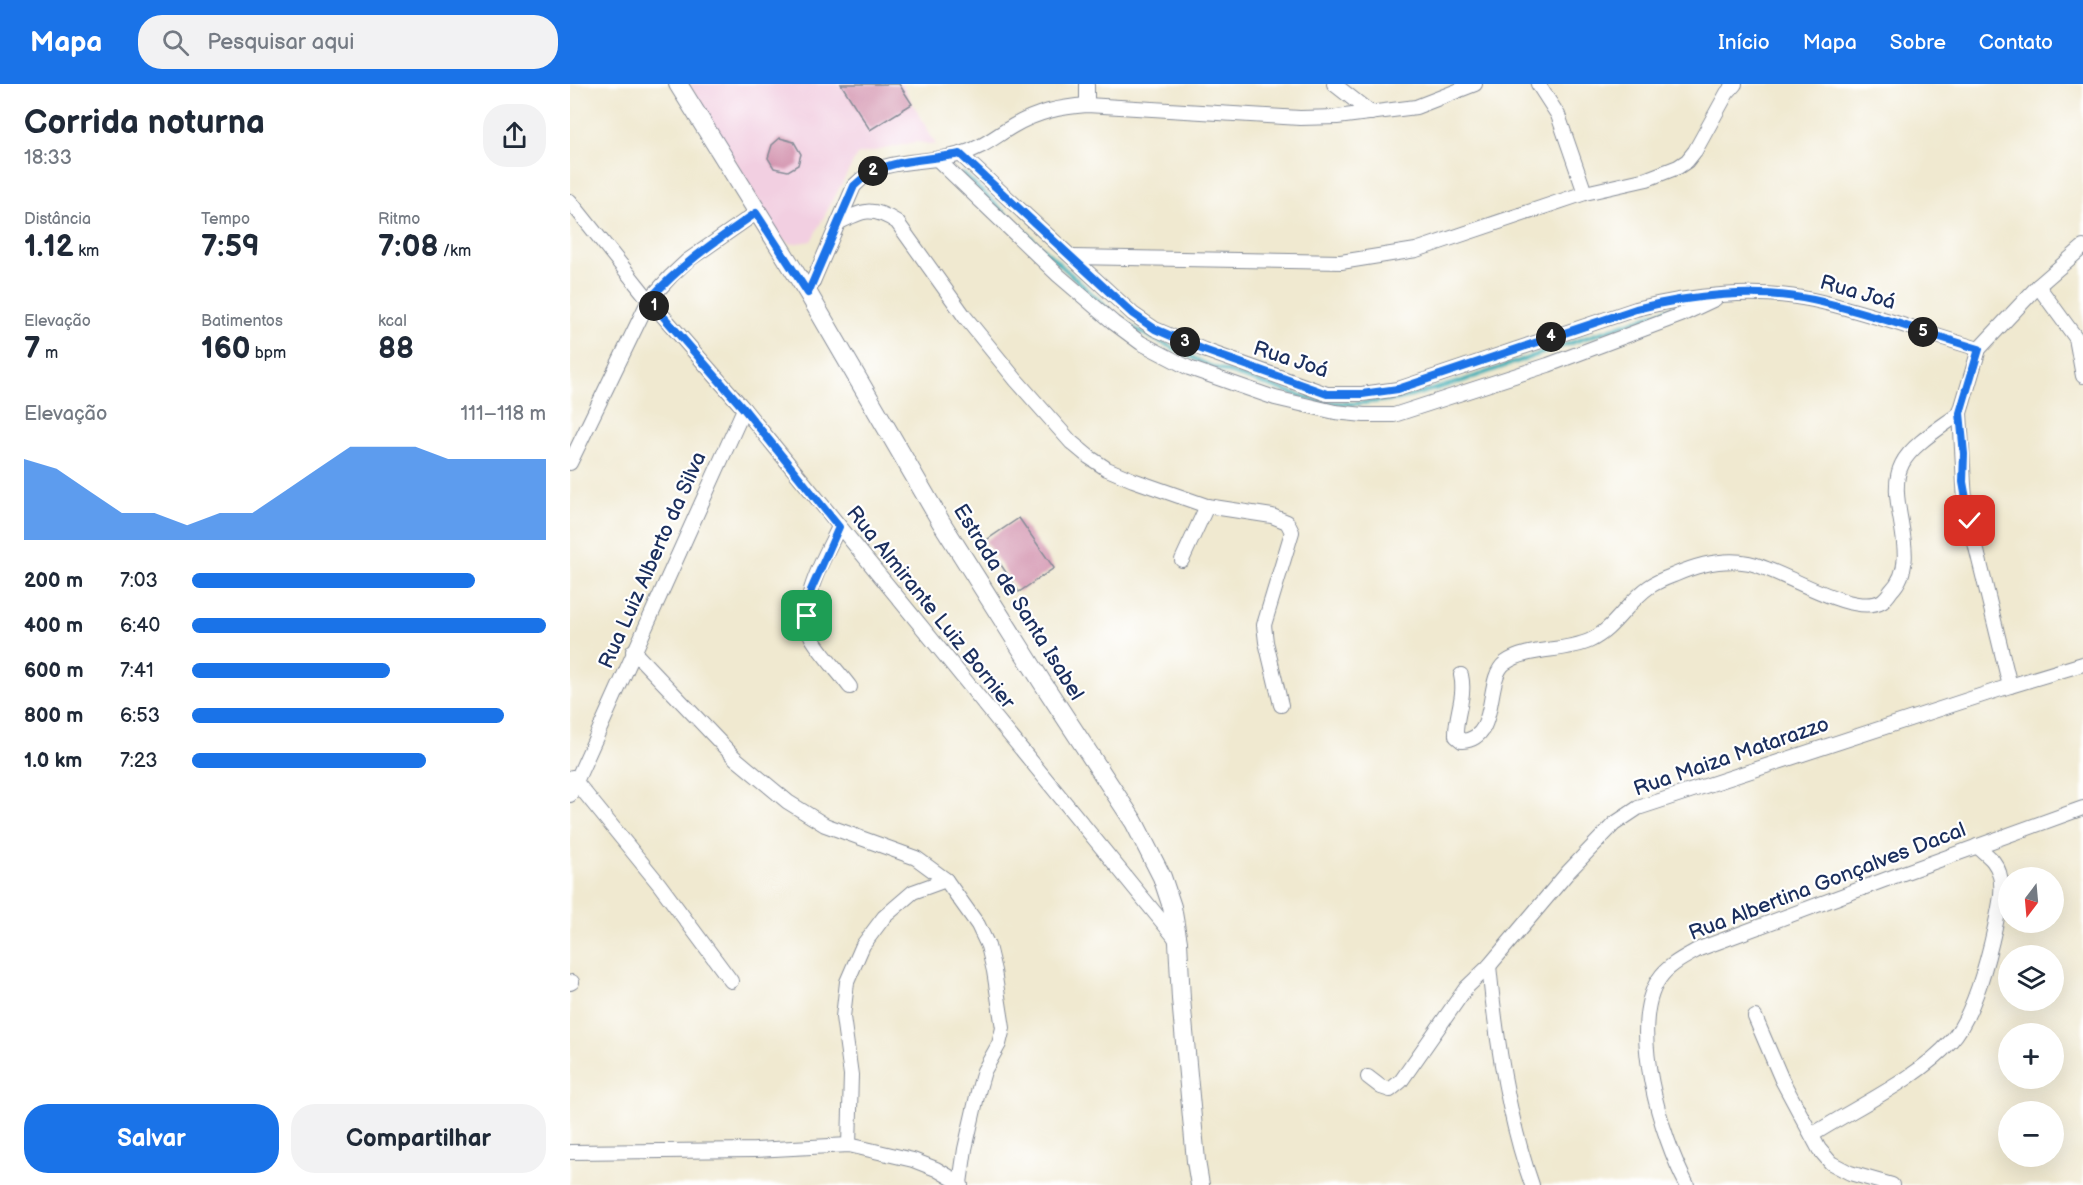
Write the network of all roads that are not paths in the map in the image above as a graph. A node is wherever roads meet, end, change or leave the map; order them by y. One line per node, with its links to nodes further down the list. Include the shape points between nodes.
1 (678, 84): 14 (main road, Estrada de Santa Isabel)
2 (1087, 84): 7 (street)
3 (1334, 84): 8 (street)
4 (1475, 84): 8 (street, via 1416,107)
5 (1538, 84): 11 (street, via 1558,115)
6 (1736, 84): 11 (street, via 1687,161 1663,174)
7 (1087, 105): 8 (street, via 1300,118); 9 (street, via 1044,111)
8 (1371, 113)
9 (960, 154): 10 (street); 12 (street, Rua Joá)
10 (937, 159): 12 (street, Rua Joá); 15 (street, via 909,161 865,175 854,186)
11 (1585, 193): 17 (street, via 1416,250 1341,262)
12 (991, 198): 17 (street, Rua Joá); 20 (street, Rua Joá, via 1058,275 1142,343 1189,368 1275,398 1335,412 1394,415 1548,365 1681,315)
13 (570, 201): 21 (street, Rua Almirante Luiz Bornier)
14 (756, 213): 19 (main road, Estrada de Santa Isabel); 21 (street, via 687,261)
15 (838, 223): 19 (street); 28 (street, via 862,211 885,214 897,222 965,317 1071,442 1107,469)
16 (2083, 247): 18 (street)
17 (1072, 257): 20 (street, Rua Joá, via 1133,314 1155,329 1327,394 1398,389 1636,309 1671,300)
18 (2038, 286): 22 (street); 23 (street)
19 (808, 293): 42 (main road, Estrada de Santa Isabel, via 941,522 1134,822 1162,877)
20 (1722, 295): 23 (street, Rua Joá, via 1812,299)
21 (649, 300): 25 (street, Rua Almirante Luiz Bornier); 27 (street)
22 (2079, 341): 24 (street)
23 (1979, 349): 26 (street)
24 (2083, 376)
25 (744, 409): 29 (street, Rua Almirante Luiz Bornier); 31 (street, Rua Luiz Alberto da Silva)
26 (1960, 413): 33 (street, via 1911,452 1902,464 1897,482 1905,553 1903,571 1896,586 1881,601 1851,603 1750,563 1715,562 1649,587 1604,632 1588,642 1519,656 1504,664 1497,675 1489,715 1479,733 1462,741 1456,736 1463,696); 34 (street, via 1965,502)
27 (570, 463)
28 (1207, 506): 30 (street); 36 (street, via 1272,516 1287,522 1292,532 1264,625)
29 (839, 527): 35 (street, via 811,590 807,616 813,638); 42 (street, Rua Almirante Luiz Bornier)
30 (1182, 560)
31 (633, 651): 37 (street, Rua Luiz Alberto da Silva); 41 (street, via 735,758 788,802 825,825 916,858)
32 (2083, 664): 34 (street, Rua Maiza Matarazzo)
33 (1461, 675)
34 (2010, 686): 43 (street, Rua Maiza Matarazzo, via 1638,808 1614,824 1569,871)
35 (850, 687)
36 (1281, 705)
37 (573, 778): 38 (street, Rua Luiz Alberto da Silva); 44 (street)
38 (570, 795)
39 (2083, 808): 40 (street, Rua Albertina Gonçalves Dacal)
40 (1977, 846): 47 (street, via 1994,862 2002,895 1989,954 1966,1018 1952,1041 1931,1060); 53 (street, Rua Albertina Gonçalves Dacal, via 1699,950 1674,963 1659,978 1650,999 1646,1029 1653,1092 1667,1142)
41 (946, 880): 48 (street, via 913,892 884,917 863,945 847,982 843,1017 851,1075); 50 (street, via 988,946 1003,1028 978,1092)
42 (1178, 942): 51 (main road, Estrada de Santa Isabel)
43 (1489, 966): 46 (street, Rua Maiza Matarazzo, via 1466,988 1401,1081 1390,1090); 52 (street, via 1512,1114)
44 (732, 981)
45 (1755, 1017): 47 (street)
46 (1368, 1077)
47 (1812, 1136): 54 (street, via 1831,1163)
48 (849, 1145): 49 (street); 50 (street, via 913,1160)
49 (570, 1152)
50 (961, 1184)
51 (1200, 1185)
52 (1532, 1185)
53 (1688, 1185)
54 (1892, 1185)

